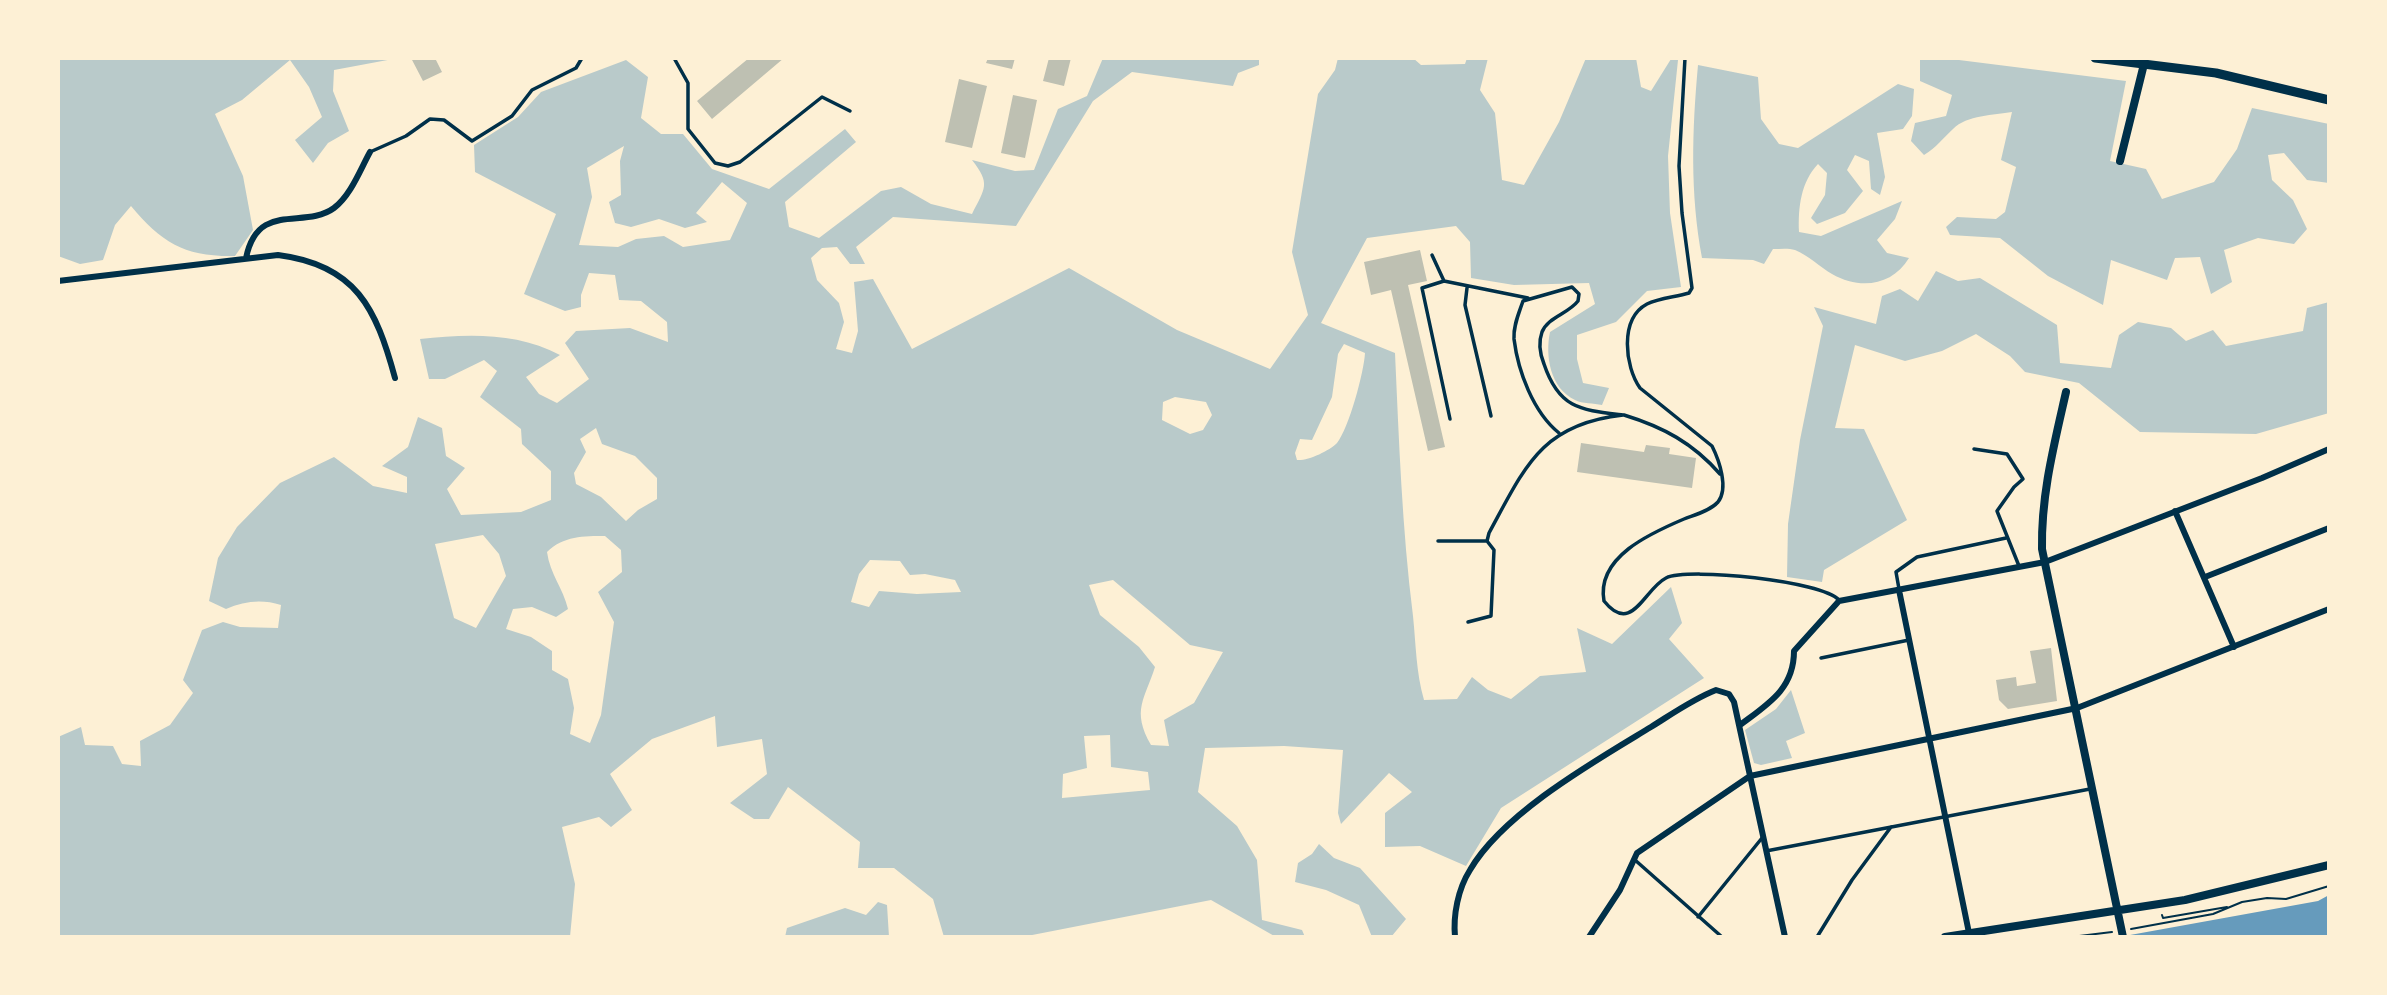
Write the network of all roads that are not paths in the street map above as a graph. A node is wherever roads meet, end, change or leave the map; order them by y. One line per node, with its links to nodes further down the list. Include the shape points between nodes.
1 (582, 58): 8 (lane, via 576,68 532,90 512,116 472,141 444,120 430,119)
2 (674, 58): 7 (lane, via 688,83 688,129 715,163 728,166 740,162 822,97)
3 (1685, 58): 24 (lane, via 1679,166 1692,288 1640,309 1628,334 1631,376 1712,446)
4 (2095, 58): 5 (main road)
5 (2145, 61): 6 (main road); 9 (street)
6 (2329, 100)
7 (850, 111)
8 (370, 152): 11 (street, via 337,206 265,226 250,242)
9 (2120, 161)
10 (1432, 255): 13 (lane)
11 (246, 258): 12 (street); 16 (street, via 302,258 344,277 366,305 386,345)
12 (58, 281)
13 (1444, 281): 14 (lane); 20 (lane, via 1425,285 1422,295)
14 (1467, 287): 15 (lane); 19 (lane, via 1465,304)
15 (1528, 298): 18 (lane, via 1577,289 1580,294 1575,305 1549,321 1542,332 1539,344 1546,372 1567,402); 21 (lane, via 1521,305 1514,339 1533,399)
16 (395, 378)
17 (2066, 392): 30 (street, via 2041,517)
18 (1623, 415): 21 (lane, via 1597,418); 24 (lane, via 1669,431)
19 (1491, 416)
20 (1450, 419)
21 (1559, 433): 29 (lane, via 1529,462)
22 (1974, 449): 27 (lane, via 2007,454 2023,479 1997,512)
23 (2329, 451): 25 (street)
24 (1722, 475): 34 (lane, via 1717,503 1654,532 1613,564 1603,592 1610,608 1626,614 1667,578 1682,575 1812,586)
25 (2175, 512): 30 (street); 32 (street)
26 (2329, 528): 32 (street)
27 (2006, 538): 31 (lane); 33 (lane, via 1917,557 1896,572)
28 (1438, 541): 29 (lane)
29 (1487, 541): 36 (lane, via 1494,550 1493,612 1484,620)
30 (2045, 562): 31 (street); 40 (street)
31 (2019, 566): 33 (street)
32 (2204, 577): 38 (street)
33 (1899, 590): 34 (street); 37 (street)
34 (1839, 601): 41 (street, via 1794,650 1789,680 1771,702)
35 (2329, 610): 38 (street)
36 (1468, 622)
37 (1909, 640): 39 (lane); 42 (street)
38 (2234, 648): 40 (street)
39 (1821, 658)
40 (2077, 708): 42 (street); 44 (street)
41 (1740, 725): 43 (street); 55 (street, via 1729,694 1716,690 1547,794 1496,838 1470,869 1460,893)
42 (1929, 737): 43 (street); 45 (street)
43 (1750, 776): 47 (street); 49 (street)
44 (2091, 789): 45 (lane); 51 (street)
45 (1945, 814): 46 (lane); 53 (street)
46 (1891, 827): 48 (lane); 59 (lane)
47 (1762, 838): 48 (street); 52 (lane)
48 (1764, 851): 58 (street)
49 (1633, 859): 52 (lane); 56 (street)
50 (2329, 865): 51 (street, via 2240,889)
51 (2118, 911): 53 (street); 54 (street)
52 (1698, 917): 57 (lane)
53 (1969, 933): 60 (street)
54 (2121, 934)
55 (1455, 937)
56 (1589, 937)
57 (1722, 937)
58 (1785, 937)
59 (1817, 937)
60 (1945, 937)

